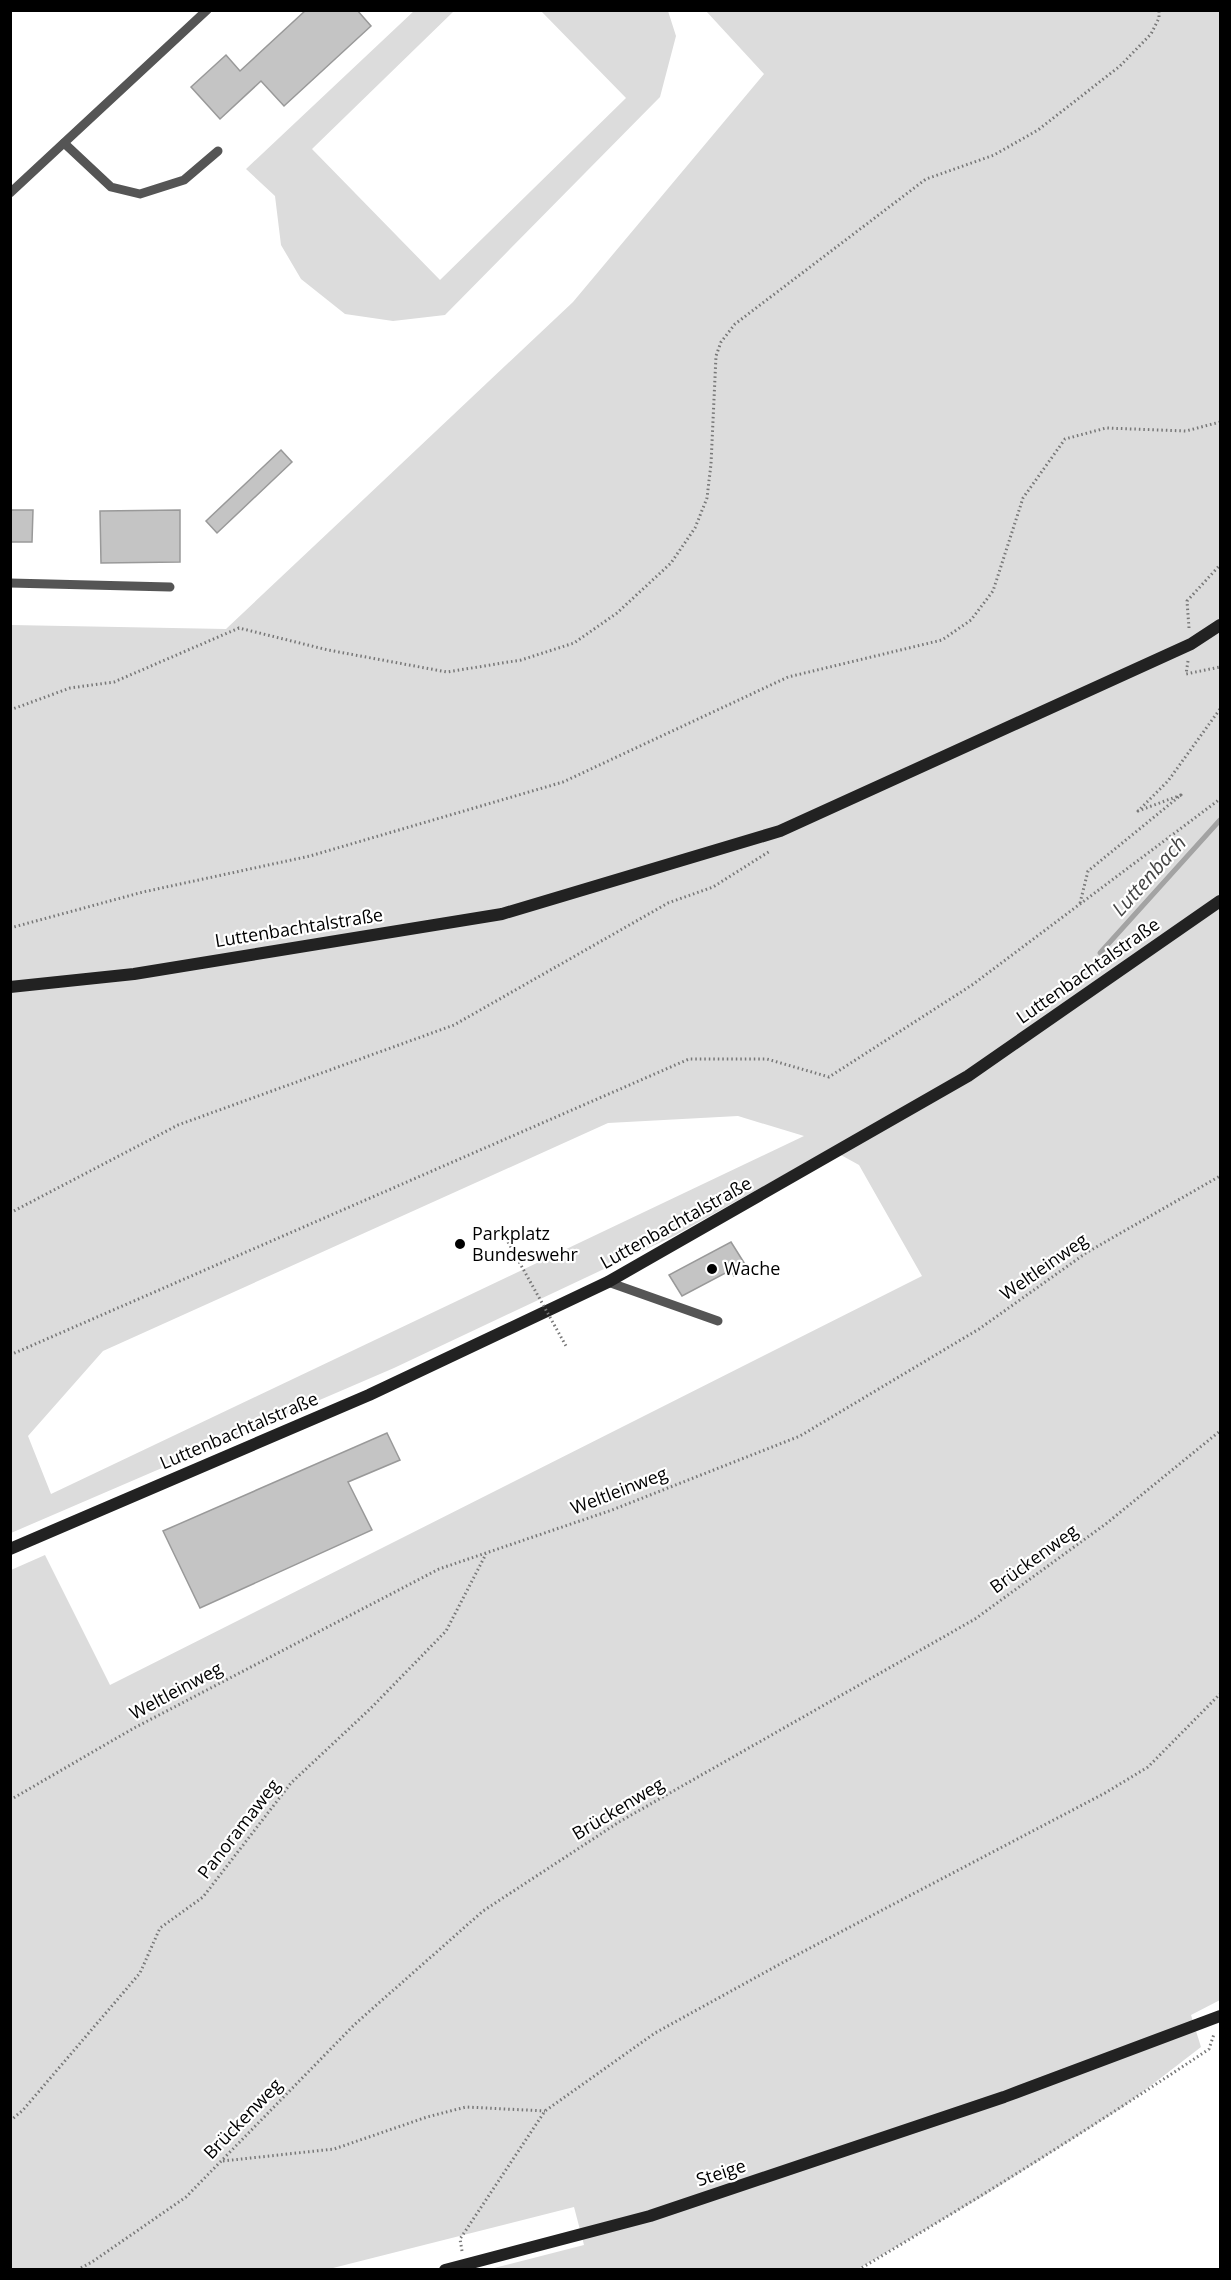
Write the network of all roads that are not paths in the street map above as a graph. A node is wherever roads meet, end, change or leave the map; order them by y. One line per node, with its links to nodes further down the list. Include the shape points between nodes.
1 (207, 10): 2 (lane)
2 (64, 143): 3 (lane, via 111,187 140,194 184,180); 4 (lane)
3 (218, 151)
4 (10, 193)
5 (10, 583): 6 (lane)
6 (170, 587)
7 (1221, 625): 9 (street, Luttenbachtalstraße, via 1191,644 780,831 502,914 134,974)
8 (1221, 901): 10 (street, Luttenbachtalstraße, via 968,1076)
9 (10, 987)
10 (608, 1282): 11 (lane); 12 (street, Luttenbachtalstraße, via 369,1395)
11 (718, 1321)
12 (10, 1549)
13 (1218, 2017): 14 (street, Steige, via 1004,2097 650,2216)
14 (445, 2270)

